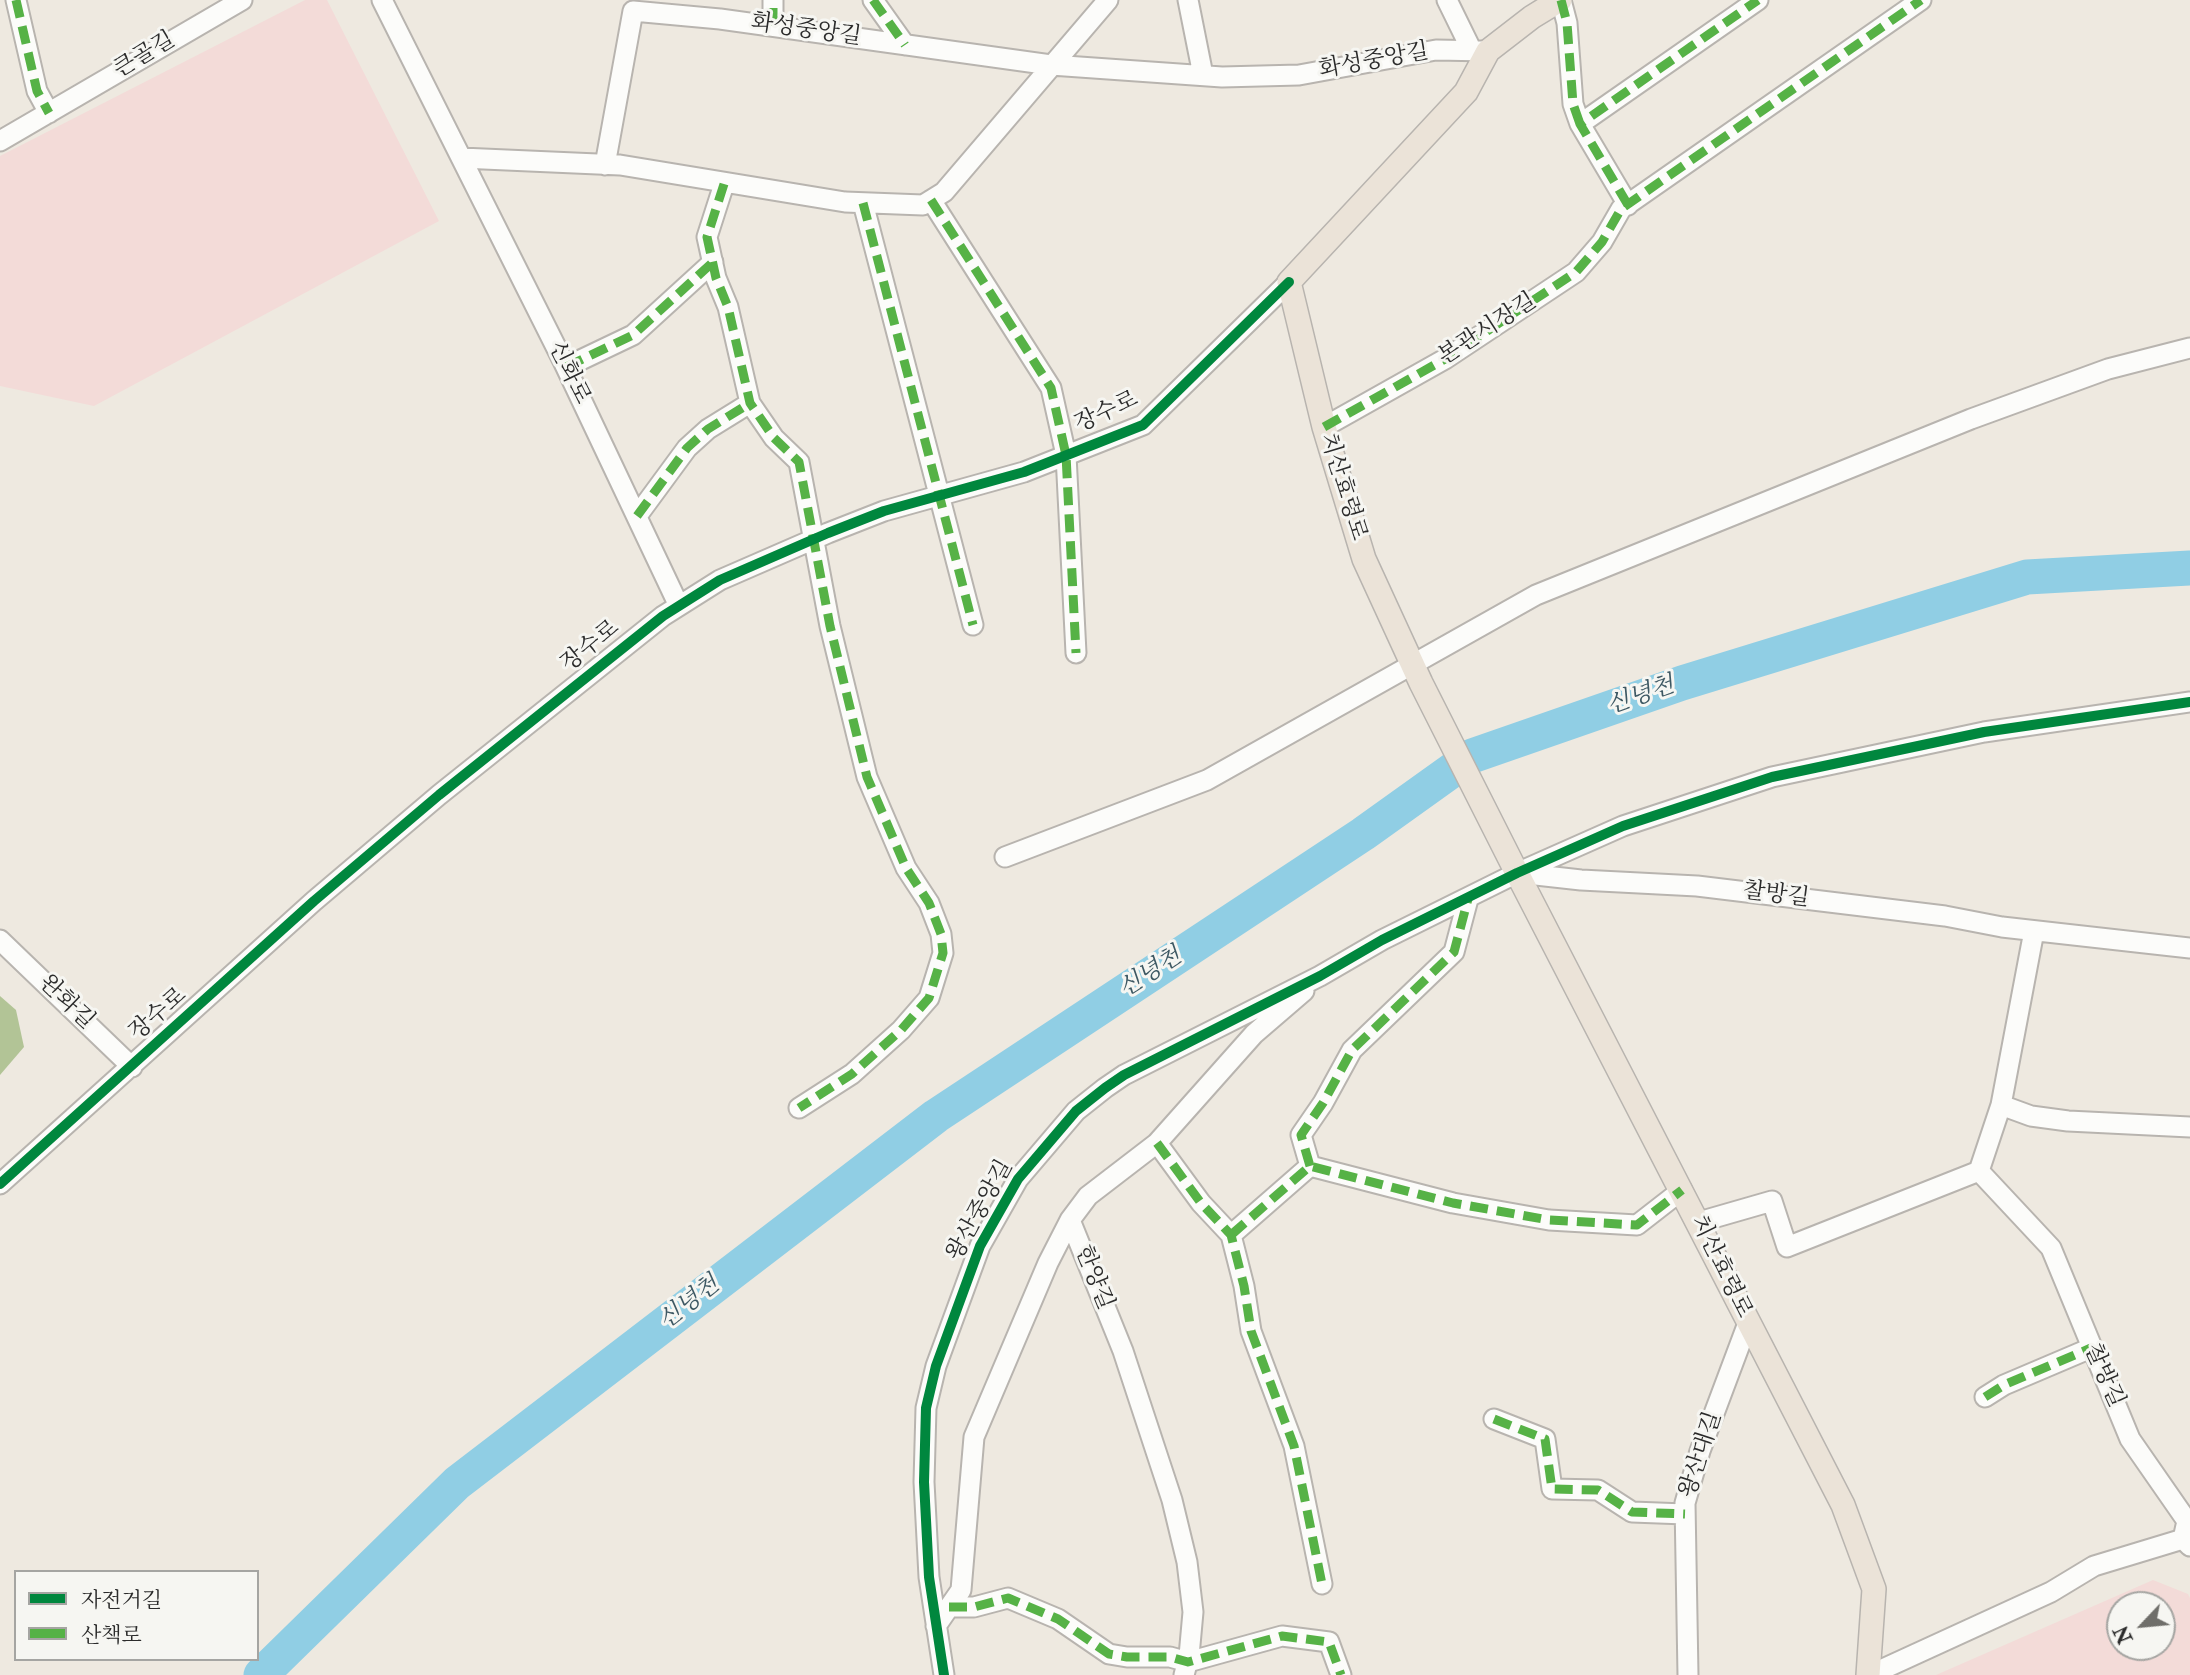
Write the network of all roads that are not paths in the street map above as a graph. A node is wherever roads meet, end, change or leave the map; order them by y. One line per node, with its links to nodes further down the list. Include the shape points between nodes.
1 (16, 0): 18 (street, via 37,91)
2 (242, 0): 18 (street, 큰골길)
3 (382, 0): 21 (street)
4 (773, 0): 13 (street)
5 (873, 0): 14 (street)
6 (1108, 0): 16 (street)
7 (1188, 0): 17 (street)
8 (1447, 0): 15 (street)
9 (1560, 0): 15 (main road, 장수로); 19 (street, via 1567,23 1573,104)
10 (1758, 0): 19 (street)
11 (1912, 2): 26 (street, 본관시장길)
12 (635, 5): 13 (street, 화성중앙길); 22 (street, 화성중앙길)
13 (773, 26): 14 (street, 화성중앙길)
14 (905, 45): 16 (street, 화성중앙길)
15 (1480, 51): 17 (street, 화성중앙길, via 1436,50 1299,75); 28 (main road, 장수로, via 1466,93)
16 (1051, 65): 17 (street, 화성중앙길); 24 (street, via 944,192)
17 (1203, 75)
18 (49, 113): 20 (street, 큰골길)
19 (1580, 124): 26 (street)
20 (0, 141)
21 (461, 158): 22 (street); 30 (street, 신화로)
22 (605, 165): 23 (street)
23 (724, 184): 25 (street); 27 (street, via 707,237)
24 (931, 200): 25 (street, via 923,205); 33 (street, via 1051,388)
25 (863, 203): 34 (street)
26 (1628, 205): 32 (street, 본관시장길, via 1576,272 1445,359)
27 (713, 262): 30 (street, via 633,335); 31 (street)
28 (1289, 282): 32 (main road, 치산효령로); 33 (street, 장수로, via 1143,425)
29 (2190, 348): 40 (street, via 2109,369 1971,419 1536,594)
30 (566, 367): 35 (street, 신화로)
31 (750, 403): 35 (street, via 687,448); 36 (street, via 774,438 799,463)
32 (1324, 427): 40 (main road, 치산효령로, via 1364,559)
33 (1066, 456): 34 (street, 장수로); 39 (street)
34 (938, 496): 36 (street, 장수로, via 884,511); 38 (street)
35 (637, 516): 37 (street, 신화로)
36 (813, 540): 37 (street, 장수로, via 720,580); 51 (street, via 867,777 906,868 929,903 942,934 943,953 929,998 901,1030 852,1074)
37 (679, 606): 49 (street, 장수로, via 439,794)
38 (973, 625)
39 (1076, 653)
40 (1417, 674): 42 (street, via 1206,780); 43 (main road, 치산효령로)
41 (2190, 702): 43 (street, 왕산중앙길, via 1984,732 1772,777 1623,826)
42 (1005, 857)
43 (1517, 873): 44 (street, 왕산중앙길); 45 (street, 찰방길, via 1697,886); 57 (main road, 치산효령로)
44 (1468, 899): 48 (street, 왕산중앙길); 54 (street, via 1454,952 1352,1050 1301,1135)
45 (2034, 931): 47 (street, 찰방길); 50 (street)
46 (0, 940): 49 (street, 완화길)
47 (2190, 948)
48 (1320, 976): 53 (street, 한양길, via 1254,1034); 69 (street, 왕산중앙길, via 1114,1081 1076,1111 1018,1179 980,1246 936,1366 926,1408 924,1482)
49 (132, 1067): 56 (street, 장수로)
50 (2001, 1105): 52 (street, via 2031,1116 2068,1121); 55 (street)
51 (799, 1108)
52 (2190, 1127)
53 (1157, 1143): 58 (street, 한양길, via 1088,1196); 60 (street)
54 (1310, 1166): 57 (street, via 1453,1203 1562,1221 1637,1226); 60 (street)
55 (1979, 1171): 59 (street, via 1787,1247 1772,1201); 62 (street, 찰방길, via 2051,1248)
56 (0, 1184)
57 (1682, 1190): 59 (main road, 치산효령로)
58 (1070, 1220): 68 (street, via 974,1437 961,1590); 70 (street, 한양길, via 1123,1351 1172,1500 1194,1612)
59 (1699, 1222): 61 (main road, 치산효령로)
60 (1231, 1235): 67 (street, via 1251,1331 1294,1446)
61 (1748, 1323): 65 (street, 왕산대길, via 1700,1451); 74 (main road, 치산효령로, via 1843,1504 1874,1589)
62 (2091, 1348): 63 (street); 66 (street, 찰방길, via 2130,1439 2187,1521)
63 (1985, 1397)
64 (1494, 1419): 65 (street, via 1545,1439 1552,1489 1598,1490 1632,1512)
65 (1685, 1514): 73 (street, 왕산대길)
66 (2187, 1542): 74 (street, 찰방길, via 2094,1566 2051,1592)
67 (1322, 1584)
68 (949, 1607): 69 (street); 70 (street, via 974,1607 1008,1598 1058,1619 1109,1654 1170,1657)
69 (936, 1626): 71 (street, 왕산중앙길)
70 (1186, 1668): 72 (street, via 1282,1636 1329,1642)
71 (944, 1675)
72 (1341, 1675)
73 (1688, 1675)
74 (1869, 1675)

